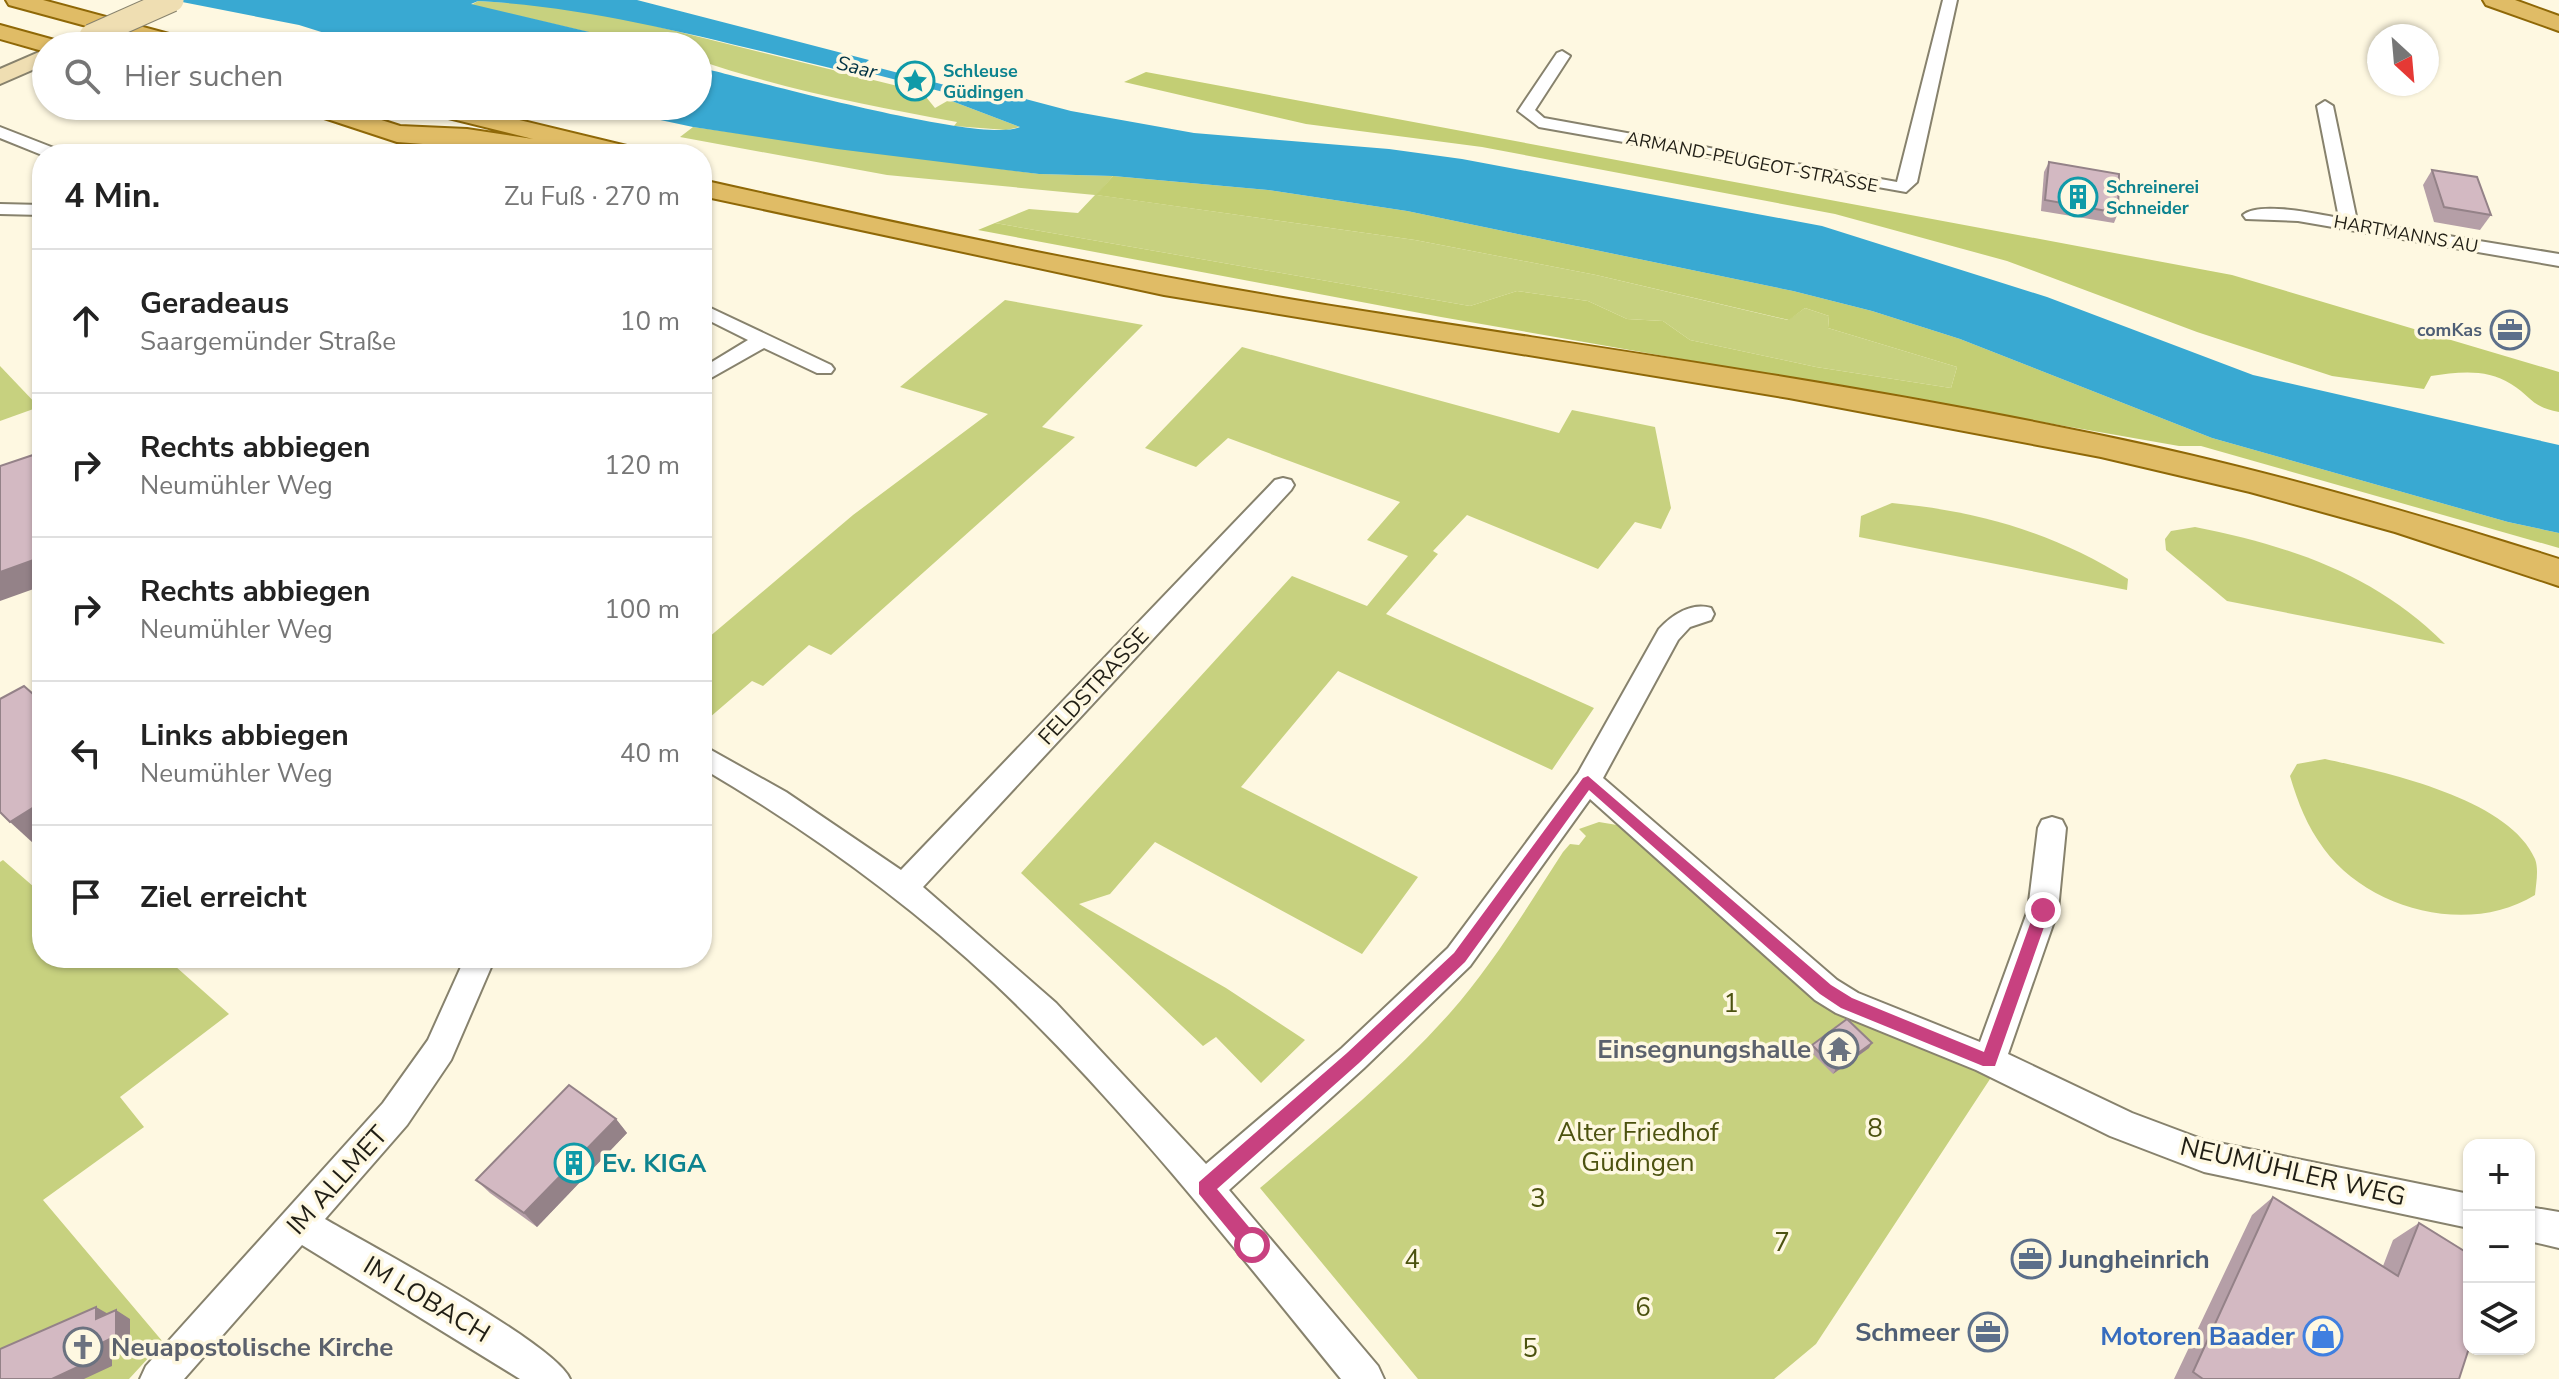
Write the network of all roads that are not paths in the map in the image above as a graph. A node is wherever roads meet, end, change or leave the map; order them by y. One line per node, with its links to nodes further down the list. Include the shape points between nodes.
1 (17, 0): 8 (main road)
2 (172, 0): 7 (main road, bridge)
3 (1950, 0): 10 (street, ARMAND-PEUGEOT-STRASSE, via 1908,182 1900,188 1539,122 1526,111)
4 (2494, 0): 5 (main road)
5 (2559, 24)
6 (0, 32): 9 (main road)
7 (100, 32)
8 (135, 32)
9 (32, 41)
10 (1562, 56)
11 (32, 62): 12 (main road)
12 (0, 77)
13 (2325, 106): 29 (street)
14 (353, 120): 20 (main road, via 397,134)
15 (374, 120): 18 (main road)
16 (442, 120): 18 (main road)
17 (470, 120): 22 (main road)
18 (456, 124): 21 (main road)
19 (0, 132): 23 (street)
20 (533, 144)
21 (538, 144)
22 (539, 144)
23 (32, 145)
24 (712, 174): 32 (main road, via 966,233)
25 (712, 190): 32 (main road, via 1099,273)
26 (0, 209): 27 (street)
27 (32, 210)
28 (2252, 215): 29 (street, HARTMANNS AU)
29 (2349, 223): 30 (street, HARTMANNS AU)
30 (2559, 260)
31 (712, 315): 33 (street)
32 (1439, 330): 37 (main road, via 1998,426 2168,462 2411,524)
33 (761, 341): 34 (street); 35 (street)
34 (824, 369)
35 (712, 371)
36 (1283, 485): 42 (street, FELDSTRASSE)
37 (2559, 573)
38 (1702, 614): 40 (street, via 1681,621 1668,635)
39 (712, 761): 42 (street)
40 (1588, 781): 44 (street, NEUMÜHLER WEG, via 1826,990); 45 (street, via 1459,957)
41 (2052, 828): 44 (street, via 2043,910)
42 (904, 887): 45 (street, via 986,957 1075,1045)
43 (476, 968): 47 (street, IM ALLMET, via 440,1050 418,1084)
44 (1989, 1061): 46 (street, NEUMÜHLER WEG, via 2122,1125 2204,1156)
45 (1205, 1188): 52 (street)
46 (2463, 1210)
47 (299, 1223): 50 (street, IM ALLMET); 51 (street, IM LOBACH, via 509,1348)
48 (2535, 1225): 49 (street)
49 (2559, 1230)
50 (159, 1379)
51 (551, 1379)
52 (1365, 1379)

